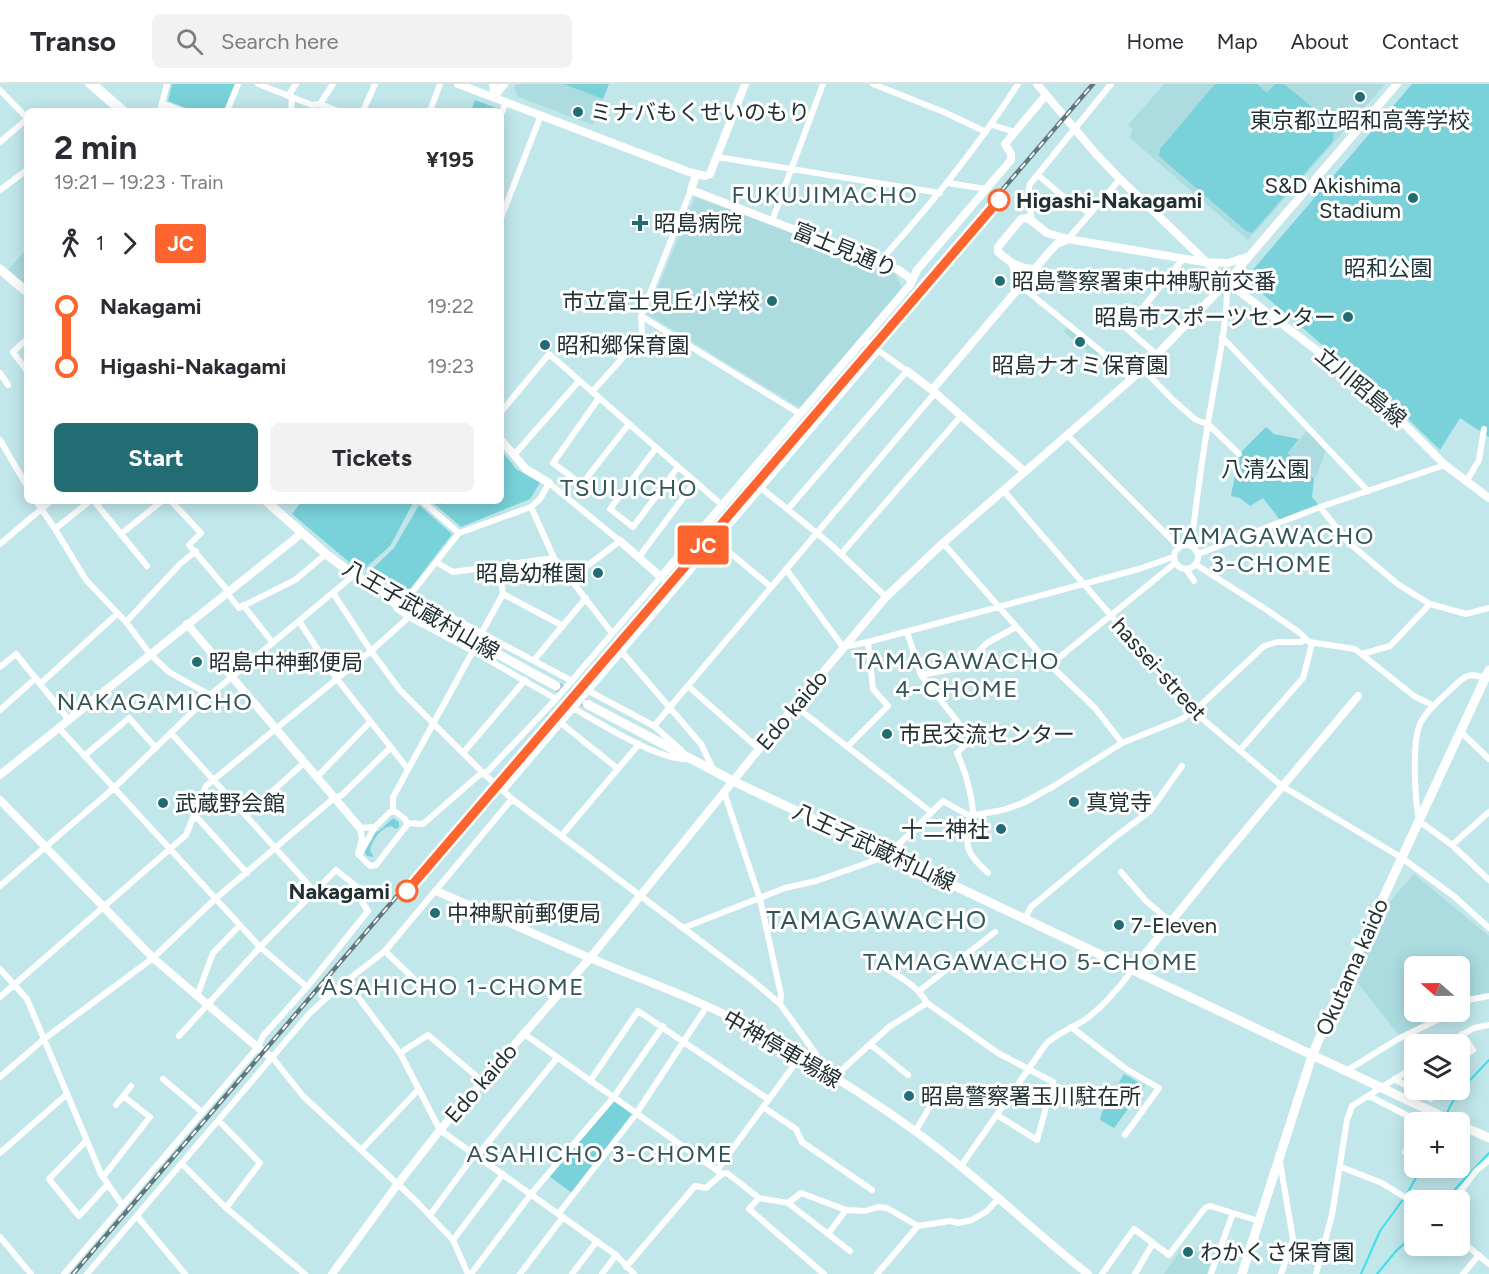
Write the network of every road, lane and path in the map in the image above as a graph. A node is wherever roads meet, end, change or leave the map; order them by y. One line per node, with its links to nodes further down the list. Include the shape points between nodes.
1 (88, 84): 27 (street)
2 (95, 84): 28 (street)
3 (167, 84): 25 (street)
4 (238, 84): 31 (street)
5 (258, 84): 22 (street)
6 (296, 84): 22 (street)
7 (333, 84): 26 (street)
8 (375, 84): 34 (street)
9 (440, 84): 35 (street)
10 (458, 84): 23 (street)
11 (493, 84): 23 (street)
12 (504, 84): 23 (street)
13 (745, 84): 45 (street)
14 (823, 84): 46 (street)
15 (873, 84): 42 (street)
16 (1018, 84): 40 (street)
17 (1037, 84): 21 (street)
18 (1111, 84): 41 (street)
19 (1397, 84): 63 (street, Edo kaido)
20 (0, 90): 38 (street)
21 (1046, 95): 41 (street); 43 (street)
22 (290, 96): 26 (street, via 312,105); 32 (street)
23 (494, 97): 24 (street)
24 (506, 102): 36 (street); 37 (street)
25 (162, 104): 29 (street); 30 (street)
26 (320, 104): 33 (street)
27 (116, 108)
28 (123, 108)
29 (161, 108)
30 (173, 108)
31 (228, 108)
32 (291, 108)
33 (330, 108)
34 (364, 108)
35 (431, 108)
36 (504, 108)
37 (541, 115): 48 (street); 56 (street)
38 (24, 116)
39 (24, 121): 44 (street)
40 (992, 125): 42 (street); 43 (street)
41 (1074, 128): 49 (street); 50 (street, 立川昭島線)
42 (986, 132): 51 (street)
43 (1015, 132): 52 (street, via 1005,144 1011,160)
44 (2, 138)
45 (717, 157): 46 (street); 48 (street, via 710,174)
46 (792, 168): 55 (street); 58 (street)
47 (24, 172): 53 (street)
48 (696, 175): 54 (street)
49 (1038, 175): 57 (street, via 1066,200); 59 (street, via 1029,188)
50 (1119, 180): 57 (street); 66 (street, 立川昭島線)
51 (948, 183): 52 (street); 55 (street)
52 (986, 189): 70 (street)
53 (0, 190)
54 (691, 190): 58 (street, 富士見通り); 74 (street)
55 (940, 193): 65 (street)
56 (504, 210)
57 (1090, 213): 61 (street)
58 (772, 221): 65 (street, 富士見通り)
59 (1032, 221): 60 (street); 67 (street, via 1021,219 998,247 998,252)
60 (1047, 233): 61 (street); 62 (street)
61 (1068, 239): 62 (street); 64 (street)
62 (1050, 250): 68 (street)
63 (1252, 254): 66 (street, via 1228,263); 71 (street, Edo kaido)
64 (1183, 260): 66 (street); 79 (street, via 1126,328)
65 (879, 262): 70 (street, 富士見通り, via 906,273)
66 (1204, 262): 71 (street, 立川昭島線)
67 (1012, 263): 68 (street); 72 (street)
68 (1035, 268): 72 (street)
69 (0, 269): 73 (main road)
70 (912, 280): 76 (street)
71 (1227, 282): 75 (street); 79 (street, Edo kaido); 102 (street, 立川昭島線, via 1374,394)
72 (1021, 286): 84 (street); 87 (street)
73 (24, 289)
74 (641, 316): 88 (street, via 642,336); 91 (street)
75 (1222, 337): 94 (street); 111 (street)
76 (864, 340): 78 (street); 91 (street)
77 (24, 342): 80 (street, via 13,352)
78 (878, 352): 82 (street); 109 (street)
79 (1157, 355): 81 (street, Edo kaido)
80 (24, 367)
81 (1143, 369): 84 (street, Edo kaido); 94 (street, via 1196,420)
82 (907, 371): 87 (street); 124 (street)
83 (0, 374): 86 (street)
84 (1132, 380): 96 (street, Edo kaido)
85 (579, 381): 88 (street); 90 (street, via 549,354); 101 (street)
86 (8, 385)
87 (933, 391): 92 (street); 127 (street)
88 (592, 392): 89 (street)
89 (599, 398): 93 (street); 93 (street, via 553,463 577,481 585,480)
90 (504, 408)
91 (800, 414): 121 (street)
92 (961, 416): 104 (street); 139 (street)
93 (629, 424): 99 (street)
94 (1208, 424): 100 (street); 135 (street)
95 (1484, 429): 107 (street, via 1479,460)
96 (1067, 435): 104 (street, Edo kaido); 136 (street)
97 (0, 440): 105 (street)
98 (504, 443): 101 (street)
99 (656, 448): 103 (street); 103 (street, via 610,509 633,527)
100 (1239, 454)
101 (514, 455): 108 (street, via 526,469)
102 (1445, 465): 107 (street, 立川昭島線); 111 (street)
103 (678, 467): 106 (street)
104 (1024, 471): 110 (street, Edo kaido)
105 (24, 481)
106 (695, 482): 121 (street); 141 (street)
107 (1466, 482): 112 (street, 立川昭島線)
108 (549, 483): 122 (street); 131 (street)
109 (760, 487): 124 (street); 132 (street)
110 (1004, 490): 133 (street, Edo kaido); 155 (street, hassei-street)
111 (1368, 491): 123 (street)
112 (1489, 498)
113 (38, 504): 125 (street)
114 (48, 504): 125 (street)
115 (86, 504): 126 (street)
116 (96, 504): 130 (street)
117 (158, 504): 130 (street)
118 (174, 504): 137 (street, via 201,533 189,545)
119 (269, 504): 128 (main road, 八王子武蔵村山線)
120 (425, 504): 129 (street)
121 (722, 505): 151 (street)
122 (531, 507): 129 (street); 142 (street)
123 (1320, 507): 140 (street); 165 (street, via 1349,543 1399,585)
124 (788, 509): 127 (street)
125 (41, 510): 126 (street); 134 (street)
126 (55, 529): 169 (street, via 86,580)
127 (816, 532): 139 (street); 148 (street)
128 (302, 533): 138 (main road, 八王子武蔵村山線); 158 (street)
129 (459, 533): 144 (street)
130 (121, 534): 147 (street)
131 (620, 541): 141 (street); 152 (street)
132 (716, 541): 156 (street); 157 (street)
133 (943, 543): 163 (street, Edo kaido); 167 (street)
134 (0, 544)
135 (1191, 546): 136 (street); 140 (street)
136 (1179, 547): 143 (street)
137 (196, 551): 158 (street); 173 (street)
138 (326, 554): 150 (main road, 八王子武蔵村山線); 166 (street, via 295,580)
139 (841, 554): 163 (street)
140 (1198, 554): 145 (street)
141 (639, 557): 151 (street)
142 (554, 558): 146 (street); 152 (street)
143 (1174, 560): 149 (street); 155 (street); 170 (street)
144 (436, 562): 146 (street, via 453,572); 162 (street)
145 (1195, 564): 149 (street); 180 (street)
146 (499, 565): 160 (street)
147 (147, 566)
148 (786, 569): 156 (street); 184 (street)
149 (1186, 569): 153 (street)
150 (354, 575): 154 (main road, 八王子武蔵村山線); 159 (street)
151 (661, 577): 157 (street); 179 (street)
152 (571, 579): 164 (street)
153 (1194, 581)
154 (365, 582): 161 (main road, 八王子武蔵村山線); 162 (street)
155 (1084, 584): 167 (street); 170 (street, hassei-street)
156 (771, 587): 201 (street)
157 (674, 588): 187 (street)
158 (227, 592): 166 (street, via 239,608); 174 (street)
159 (333, 592): 172 (street); 185 (street)
160 (503, 594): 175 (street); 177 (street)
161 (387, 595): 171 (street); 200 (main road, 八王子武蔵村山線)
162 (410, 596): 177 (street)
163 (886, 597): 184 (street, Edo kaido)
164 (586, 598): 175 (street); 179 (street)
165 (1430, 604): 168 (street, via 1466,614); 189 (street, via 1390,646)
166 (243, 605): 182 (street)
167 (999, 607): 176 (street); 178 (street)
168 (1489, 608)
169 (117, 614): 173 (street); 198 (street)
170 (1111, 615): 191 (street); 212 (street, hassei-street)
171 (409, 617): 185 (street); 186 (street)
172 (299, 621): 182 (street); 196 (street)
173 (126, 622): 188 (street)
174 (187, 624): 188 (street); 195 (street)
175 (563, 626): 190 (street)
176 (1016, 627): 191 (street); 194 (street, via 987,643 963,667)
177 (482, 632): 190 (street)
178 (907, 632): 181 (street); 194 (street)
179 (612, 633): 199 (street)
180 (1305, 639): 183 (street); 212 (street, via 1264,646)
181 (868, 642): 184 (street); 225 (street, via 873,689 888,706)
182 (273, 643): 195 (street)
183 (1312, 644): 189 (street, via 1355,649); 228 (street, via 1303,678)
184 (843, 647): 207 (street, Edo kaido)
185 (371, 651): 196 (street); 216 (street, via 400,690)
186 (473, 651): 197 (street); 216 (street)
187 (621, 651): 202 (street); 209 (street)
188 (150, 654): 203 (street, via 170,672); 213 (street)
189 (1362, 654): 208 (street, via 1414,696)
190 (534, 660): 199 (street)
191 (1050, 665): 222 (street, via 1095,708)
192 (0, 667): 198 (street, via 16,654)
193 (1487, 674): 208 (street, via 1469,674); 221 (main road, Okutama kaido)
194 (921, 675): 255 (street, via 971,739 957,753 967,775 973,812)
195 (232, 676): 203 (street); 219 (street)
196 (337, 679): 214 (street); 219 (street)
197 (525, 680): 205 (street); 229 (street)
198 (38, 681): 211 (street); 213 (street)
199 (572, 681): 205 (street)
200 (556, 686)
201 (688, 686): 209 (street); 227 (street)
202 (587, 690): 210 (street); 217 (street)
203 (210, 695): 220 (street)
204 (1358, 696): 243 (street)
205 (556, 699): 238 (street)
206 (587, 704): 231 (main road, 八王子武蔵村山線)
207 (795, 706): 225 (street); 227 (street, Edo kaido)
208 (1434, 706): 256 (street, via 1423,719 1417,740 1415,801)
209 (670, 707): 217 (street); 237 (street, via 701,744)
210 (573, 708): 215 (street); 223 (street)
211 (0, 710)
212 (1193, 711): 222 (street); 228 (street, hassei-street)
213 (69, 720): 218 (street)
214 (370, 722): 224 (street); 240 (street)
215 (561, 723): 236 (street); 245 (street)
216 (433, 724): 229 (street); 235 (street)
217 (654, 726): 231 (street)
218 (59, 728): 230 (street); 239 (street)
219 (276, 728): 233 (street); 241 (street)
220 (171, 732): 226 (street); 241 (street)
221 (1461, 732): 232 (street); 256 (main road, Okutama kaido)
222 (1122, 742): 255 (street, via 1023,803)
223 (639, 744): 231 (street, via 680,760); 236 (street)
224 (391, 747): 235 (street); 247 (street, via 342,795)
225 (847, 747): 251 (street)
226 (156, 748): 230 (street, via 129,718); 244 (street)
227 (759, 749): 242 (street, Edo kaido)
228 (1240, 750): 243 (street, hassei-street)
229 (463, 753): 238 (street)
230 (84, 756): 244 (street)
231 (690, 759): 237 (main road, 八王子武蔵村山線)
232 (1489, 759)
233 (304, 762): 240 (street); 254 (street)
234 (1182, 766): 279 (street, via 1150,811 1031,907)
235 (408, 769): 250 (street, via 392,800)
236 (618, 769): 260 (street)
237 (714, 771): 242 (main road, 八王子武蔵村山線)
238 (483, 773): 245 (street); 257 (street, via 423,824)
239 (0, 775)
240 (317, 777): 247 (street)
241 (214, 780): 253 (street, via 206,786); 254 (street)
242 (733, 781): 246 (street, Edo kaido); 265 (main road, 八王子武蔵村山線)
243 (1282, 786): 267 (street, hassei-street); 280 (street)
244 (114, 788): 262 (street); 263 (street)
245 (503, 791): 248 (street)
246 (724, 792): 275 (street, Edo kaido); 277 (street)
247 (334, 798): 259 (street); 264 (street)
248 (512, 799): 260 (street); 273 (street)
249 (0, 800): 262 (street)
250 (393, 811): 257 (street); 258 (street)
251 (931, 812): 255 (street, via 943,801); 265 (street)
252 (1489, 812): 261 (street)
253 (194, 814): 263 (street, via 186,835); 269 (street)
254 (246, 815): 264 (street)
255 (970, 816): 270 (street, via 971,854)
256 (1419, 821): 261 (street); 267 (main road, Okutama kaido)
257 (407, 823): 266 (street, via 374,866)
258 (375, 827): 259 (street); 266 (street)
259 (360, 828): 266 (street)
260 (562, 835): 275 (street)
261 (1452, 845): 271 (street)
262 (45, 847): 272 (street); 278 (street)
263 (170, 849): 276 (street); 278 (street)
264 (276, 849): 269 (street); 274 (street)
265 (887, 854): 277 (street); 279 (main road, 八王子武蔵村山線)
266 (361, 858)
267 (1402, 858): 282 (street, hassei-street); 317 (main road, Okutama kaido)
268 (1121, 872): 280 (street)
269 (246, 873): 276 (street)
270 (988, 873)
271 (1489, 880)
272 (0, 885)
273 (436, 891): 286 (street); 288 (street, 中神停車場線)
274 (315, 892): 285 (street); 295 (street, via 336,870 356,886 368,911)
275 (641, 895): 283 (street); 288 (street, Edo kaido)
276 (215, 899): 281 (street); 287 (street)
277 (760, 899): 283 (street); 302 (street)
278 (103, 907): 287 (street); 294 (street)
279 (1025, 918): 291 (main road, 八王子武蔵村山線)
280 (1171, 922): 291 (street)
281 (240, 926): 285 (street); 297 (street, via 213,953)
282 (1489, 927)
283 (683, 928): 302 (street)
284 (995, 932): 296 (street)
285 (260, 947): 295 (street); 303 (street)
286 (385, 951): 292 (street); 293 (street)
287 (153, 958): 297 (street); 312 (street)
288 (590, 958): 304 (street, 中神停車場線); 309 (street, Edo kaido)
289 (880, 965): 296 (street)
290 (0, 969): 294 (street)
291 (1133, 969): 308 (street, via 1104,1005); 317 (main road, 八王子武蔵村山線)
292 (346, 981): 316 (street); 318 (street, via 309,1014)
293 (417, 982)
294 (14, 985): 299 (street); 312 (street, via 27,999)
295 (307, 987): 315 (street, via 263,1036)
296 (919, 991): 301 (street)
297 (197, 996): 303 (street)
298 (1489, 996): 300 (street)
299 (0, 997)
300 (1470, 1000)
301 (927, 1003): 314 (street); 322 (street, via 998,1053)
302 (780, 1004): 321 (street, via 816,1054)
303 (208, 1005): 311 (street); 315 (street)
304 (708, 1006): 313 (street); 319 (street, 中神停車場線)
305 (1433, 1022): 323 (street)
306 (1489, 1025): 310 (street)
307 (663, 1026): 313 (street); 331 (street, via 638,1011); 338 (street)
308 (1071, 1027): 322 (street, via 1053,1037); 352 (street, via 1126,1069 1159,1088)
309 (523, 1033): 320 (street); 330 (street, Edo kaido)
310 (1462, 1034)
311 (179, 1036)
312 (44, 1039): 326 (street); 335 (street)
313 (684, 1041): 339 (street); 345 (street)
314 (870, 1044): 325 (street); 327 (street)
315 (258, 1047): 318 (street); 343 (street)
316 (400, 1053): 330 (street, via 428,1035); 334 (street)
317 (1312, 1056): 323 (main road, 八王子武蔵村山線); 358 (main road, Okutama kaido)
318 (272, 1057): 348 (street); 355 (street, via 303,1096)
319 (800, 1057): 321 (street, 中神停車場線); 339 (street)
320 (557, 1058): 331 (street); 357 (street)
321 (815, 1066): 327 (street, 中神停車場線)
322 (1029, 1069): 347 (street); 347 (street, via 1053,1082 1037,1140)
323 (1346, 1071): 344 (main road, 八王子武蔵村山線)
324 (1404, 1073): 329 (street)
325 (908, 1075)
326 (0, 1077)
327 (833, 1078): 351 (street, 中神停車場線)
328 (162, 1079): 343 (street)
329 (1394, 1079): 332 (street); 337 (street)
330 (482, 1081): 350 (street, Edo kaido)
331 (590, 1081): 338 (street)
332 (1404, 1084)
333 (131, 1086): 336 (street)
334 (419, 1089): 350 (street); 355 (street)
335 (66, 1095): 354 (street); 356 (street)
336 (123, 1096): 341 (street); 365 (street, via 150,1117)
337 (1369, 1096): 346 (street); 362 (street, via 1352,1106)
338 (613, 1098): 345 (street); 370 (street)
339 (768, 1099): 342 (street)
340 (932, 1103): 351 (street)
341 (116, 1105)
342 (763, 1107): 363 (street); 368 (street, via 796,1129 802,1142)
343 (202, 1112): 375 (street)
344 (1433, 1112)
345 (636, 1114): 363 (street); 380 (street)
346 (1404, 1114)
347 (998, 1115): 361 (street)
348 (219, 1121): 360 (street); 376 (street, via 260,1163)
349 (1470, 1129): 353 (main road)
350 (440, 1130): 357 (street); 367 (street, Edo kaido)
351 (915, 1132): 361 (street, 中神停車場線)
352 (1125, 1135)
353 (1489, 1138)
354 (86, 1141): 365 (street); 366 (street, via 49,1179 79,1216)
355 (361, 1150): 367 (street)
356 (0, 1153)
357 (476, 1155): 364 (street); 379 (street)
358 (1279, 1158): 382 (main road, Okutama kaido); 413 (street, via 1293,1239)
359 (1489, 1160): 369 (street)
360 (182, 1164): 376 (street); 381 (street)
361 (961, 1166): 373 (street, 中神停車場線)
362 (1341, 1167): 371 (street); 414 (street)
363 (720, 1172): 372 (street, via 727,1173); 394 (street, via 706,1188 695,1186)
364 (503, 1174): 370 (street); 386 (street)
365 (103, 1177): 366 (street)
366 (108, 1184): 375 (street)
367 (397, 1185): 379 (street); 400 (street, Edo kaido)
368 (872, 1190)
369 (1462, 1190)
370 (531, 1194): 380 (street); 401 (street)
371 (1404, 1196)
372 (759, 1198): 374 (street); 406 (street, via 749,1209)
373 (998, 1199): 383 (street, via 972,1220); 408 (street, 中神停車場線)
374 (788, 1203): 377 (street, via 801,1193); 384 (street)
375 (122, 1205): 396 (street)
376 (226, 1208): 399 (street)
377 (846, 1210): 383 (street, via 887,1208); 384 (street)
378 (1233, 1213): 382 (street); 388 (street, via 1205,1208 1169,1255); 411 (street)
379 (430, 1215): 386 (street)
380 (561, 1215): 387 (street); 402 (street)
381 (136, 1216): 397 (street); 398 (street)
382 (1259, 1221): 412 (main road, Okutama kaido)
383 (918, 1226): 407 (street)
384 (828, 1234): 390 (street)
385 (0, 1237): 395 (street)
386 (453, 1240): 401 (street)
387 (597, 1241): 391 (street); 403 (street)
388 (1153, 1243): 409 (street, via 1134,1229); 410 (street)
389 (1470, 1248): 392 (street)
390 (850, 1251)
391 (616, 1255): 394 (street); 404 (street)
392 (1479, 1255): 393 (street); 415 (street)
393 (1489, 1264)
394 (626, 1267): 405 (street)
395 (31, 1274)
396 (64, 1274)
397 (87, 1274)
398 (185, 1274)
399 (304, 1274)
400 (332, 1274)
401 (469, 1274)
402 (520, 1274)
403 (572, 1274)
404 (602, 1274)
405 (634, 1274)
406 (824, 1274)
407 (877, 1274)
408 (1088, 1274)
409 (1102, 1274)
410 (1135, 1274)
411 (1211, 1274)
412 (1242, 1274)
413 (1281, 1274)
414 (1316, 1274)
415 (1463, 1274)

